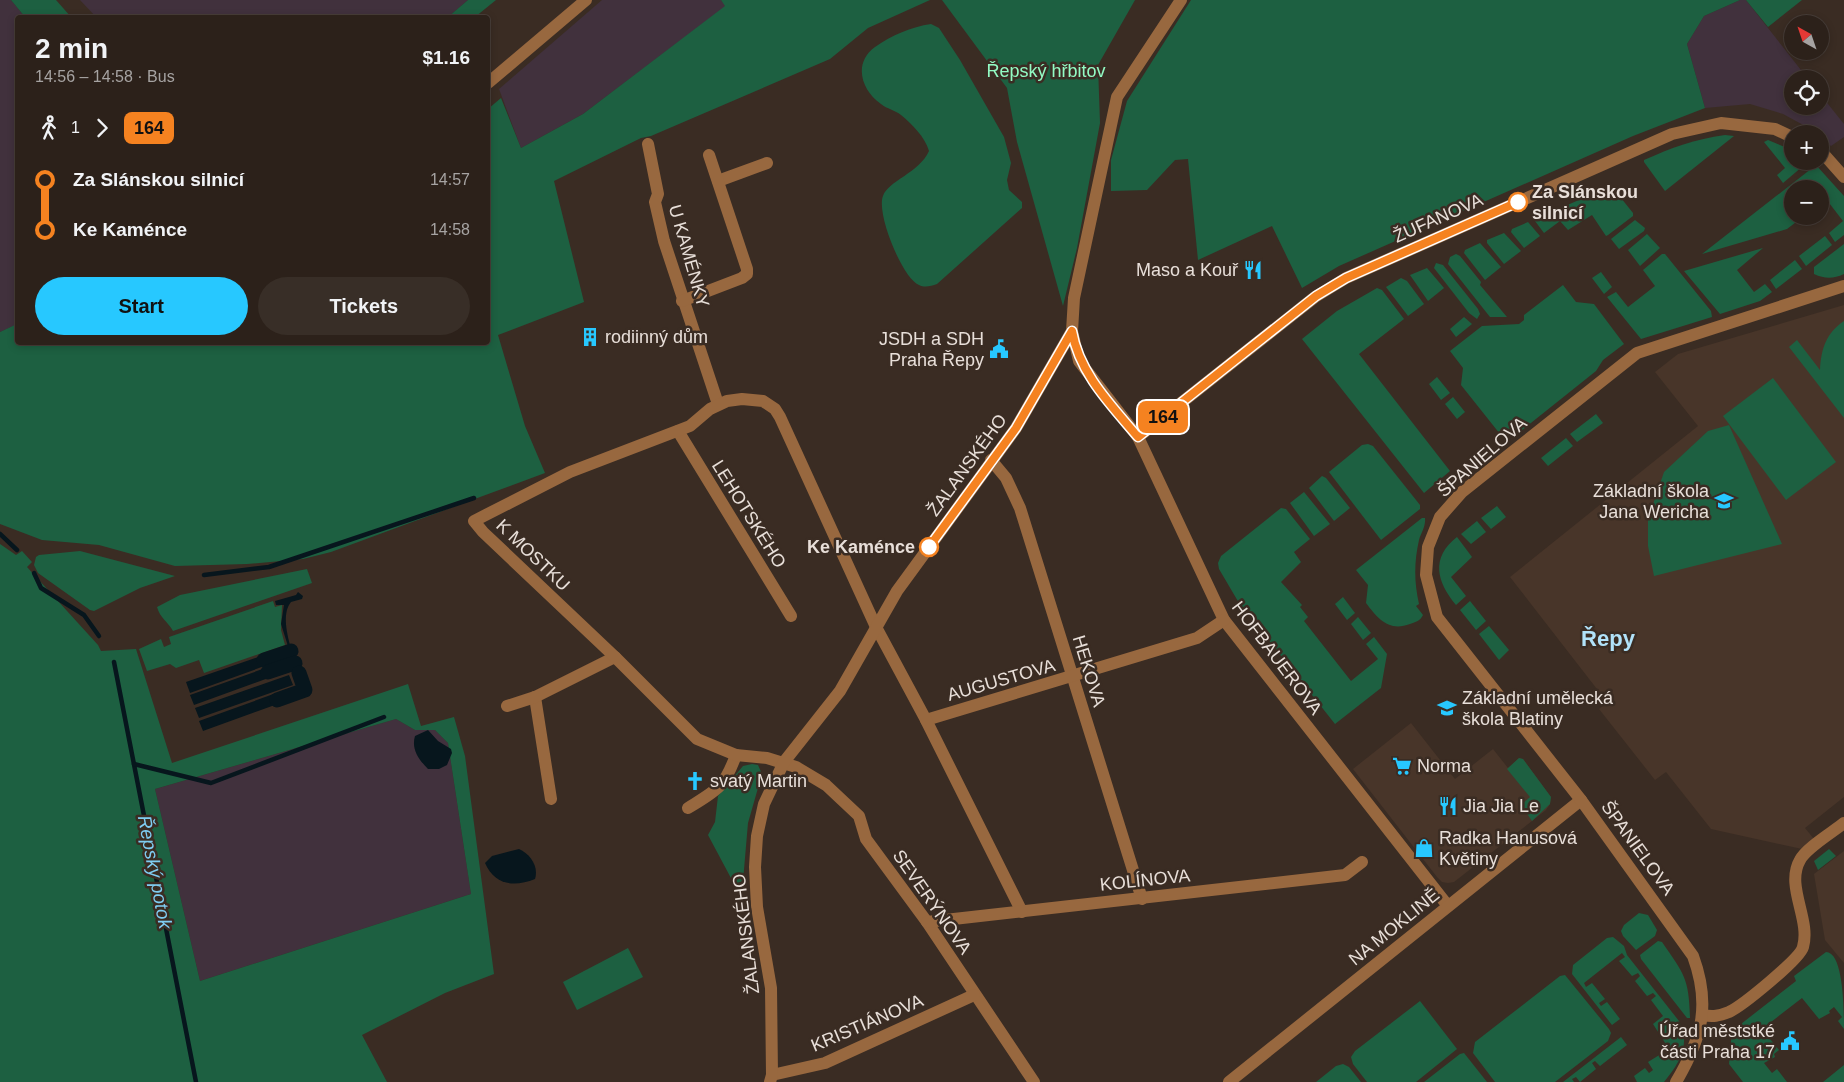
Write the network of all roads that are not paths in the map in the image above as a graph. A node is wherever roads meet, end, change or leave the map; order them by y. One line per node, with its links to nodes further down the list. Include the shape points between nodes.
1 (586, 0): 3 (street)
2 (1181, 0): 13 (street, ŽALANSKÉHO, via 1117,97 1074,298)
3 (490, 81)
4 (1784, 133): 16 (street, ŽUFANOVA, via 1775,129 1721,123 1672,134 1346,278 1316,296)
5 (648, 144): 12 (street, U KAMÉNKY, via 658,194 655,202)
6 (709, 155): 10 (street)
7 (1829, 158): 9 (street)
8 (767, 163): 10 (street)
9 (1844, 177)
10 (718, 181): 12 (street, via 747,274)
11 (1844, 286): 29 (street, ŠPANIELOVA, via 1637,353 1462,492 1440,517 1428,547 1426,575 1437,617)
12 (682, 301): 14 (street, U KAMÉNKY)
13 (1072, 331): 16 (street, HOFBAUEROVA, via 1083,368); 17 (street, ŽALANSKÉHO, via 1016,428)
14 (718, 404): 15 (street, K MOSTKU, via 690,426); 20 (street, via 750,399 767,403 775,409)
15 (678, 431): 18 (street, LEHOTSKÉHO); 21 (street, K MOSTKU, via 570,472 474,521)
16 (1138, 437): 19 (street, HOFBAUEROVA)
17 (991, 460): 20 (street, ŽALANSKÉHO, via 896,591); 22 (street, HEKOVA, via 1006,478 1020,508)
18 (791, 616)
19 (1224, 620): 22 (street, AUGUSTOVA, via 1197,638); 34 (street, HOFBAUEROVA)
20 (876, 627): 25 (street); 27 (street, ŽALANSKÉHO, via 840,691)
21 (615, 657): 23 (street); 26 (street, K MOSTKU, via 697,739)
22 (1072, 677): 25 (street, AUGUSTOVA); 33 (street, HEKOVA)
23 (535, 697): 24 (street); 28 (street)
24 (507, 706)
25 (926, 720): 35 (street)
26 (736, 755): 27 (street, K MOSTKU); 30 (street, via 728,778 718,790)
27 (784, 762): 36 (street, SEVERÝNOVA, via 826,785 859,816 866,839); 39 (street, ŽALANSKÉHO, via 764,804 755,867 757,907 771,988)
28 (551, 799)
29 (1581, 800): 34 (street, NA MOKLINĚ); 38 (street, ŠPANIELOVA, via 1693,956 1702,980)
30 (688, 808)
31 (1844, 824): 38 (street, via 1800,859 1795,876 1804,934 1803,948 1792,963 1731,1011 1714,1017)
32 (1362, 862): 33 (street, KOLÍNOVA, via 1345,875)
33 (1142, 899): 35 (street, KOLÍNOVA)
34 (1448, 906): 41 (street, NA MOKLINĚ)
35 (1022, 912): 36 (street, KOLÍNOVA)
36 (927, 922): 37 (street, SEVERÝNOVA)
37 (974, 995): 39 (street, KRISTIÁNOVA, via 824,1063); 40 (street, SEVERÝNOVA)
38 (1703, 1015): 42 (street, ŠPANIELOVA, via 1692,1056)
39 (771, 1078)
40 (1034, 1082)
41 (1229, 1082)
42 (1676, 1082)

